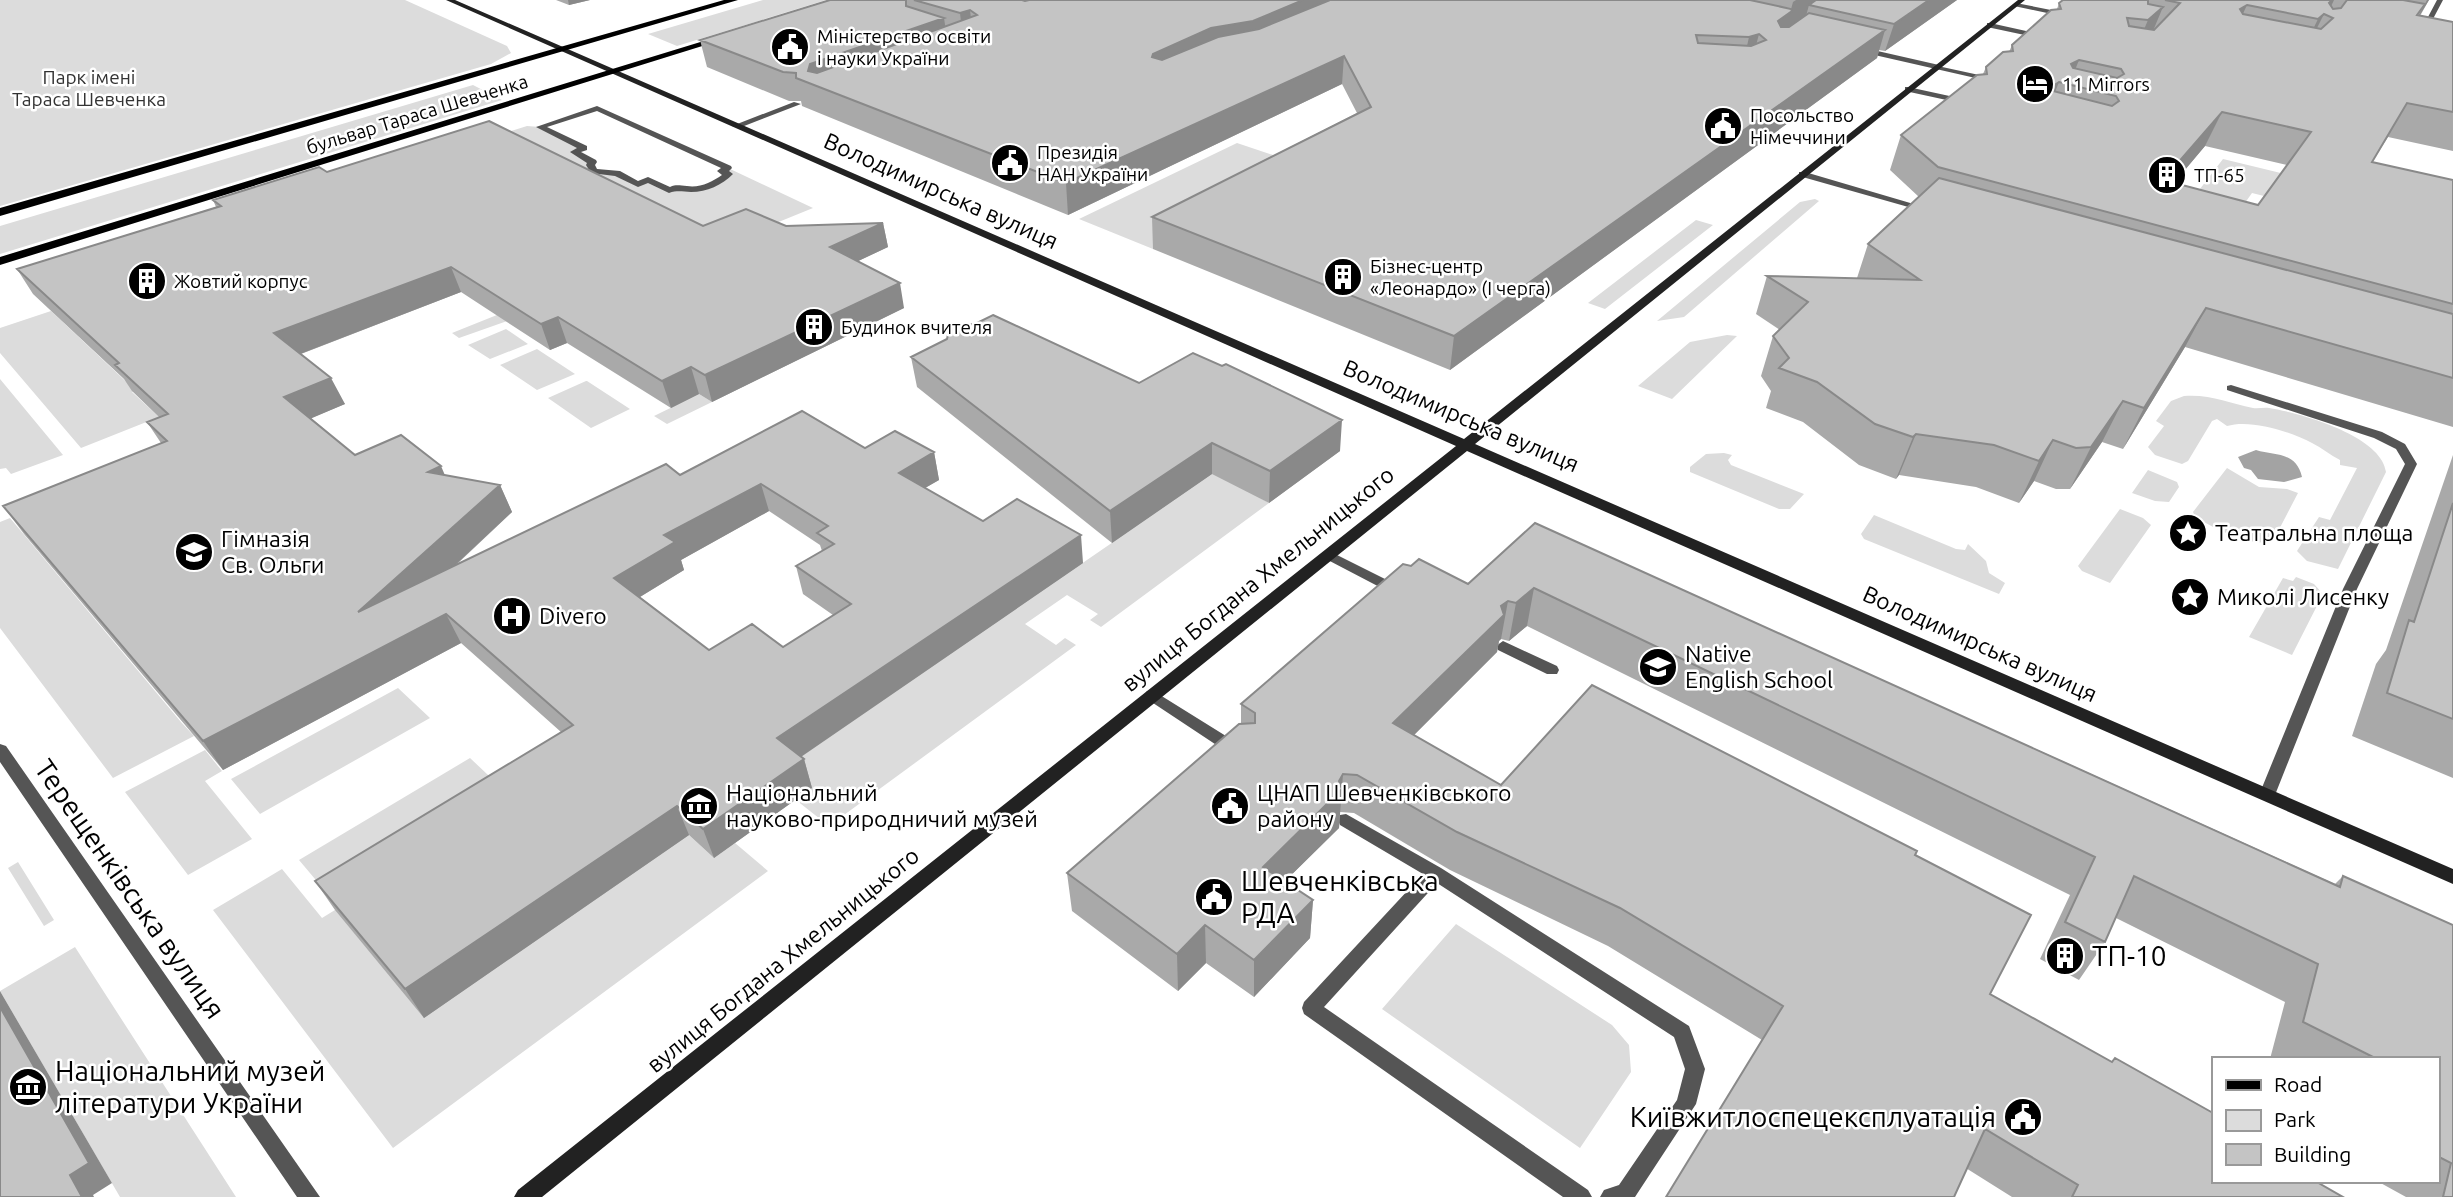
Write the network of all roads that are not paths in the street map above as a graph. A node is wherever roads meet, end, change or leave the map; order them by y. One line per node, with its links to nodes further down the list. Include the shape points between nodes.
1 (449, 0): 13 (main road, Володимирська вулиця)
2 (734, 0): 13 (main road, бульвар Тараса Шевченка)
3 (2440, 0): 8 (street)
4 (2019, 3): 5 (street); 6 (main road, вулиця Богдана Хмельницького)
5 (2068, 16)
6 (1990, 25): 11 (street); 14 (main road, вулиця Богдана Хмельницького)
7 (2409, 30): 8 (street)
8 (2421, 33): 10 (street)
9 (736, 34): 15 (main road, бульвар Тараса Шевченка)
10 (2432, 35)
11 (2044, 37)
12 (1851, 47): 14 (street)
13 (562, 50): 15 (main road, Володимирська вулиця); 23 (main road, бульвар Тараса Шевченка)
14 (1936, 67): 16 (street); 17 (main road, вулиця Богдана Хмельницького)
15 (612, 72): 20 (main road, Володимирська вулиця); 25 (main road, бульвар Тараса Шевченка)
16 (1996, 81)
17 (1908, 89): 19 (street); 22 (main road, вулиця Богдана Хмельницького)
18 (797, 104): 20 (street)
19 (1970, 104)
20 (736, 125): 27 (main road, Володимирська вулиця)
21 (728, 168): 21 (street, via 597,108 540,127 584,148 574,152 593,162 594,171 617,173 638,184 648,180 669,190 695,189 719,181 728,174 721,171)
22 (1802, 174): 24 (street); 27 (main road, вулиця Богдана Хмельницького)
23 (0, 212)
24 (1936, 212)
25 (0, 261)
26 (2231, 388): 35 (street, via 2378,435 2401,447 2410,464 2350,589)
27 (1468, 444): 28 (main road, вулиця Богдана Хмельницького); 35 (main road, Володимирська вулиця)
28 (1329, 555): 29 (street); 32 (main road, вулиця Богдана Хмельницького)
29 (1405, 596)
30 (1503, 646): 31 (street)
31 (1552, 670)
32 (1152, 695): 34 (street); 40 (main road, вулиця Богдана Хмельницького)
33 (0, 750): 39 (street, Терещенківська вулиця)
34 (1246, 756)
35 (2267, 795): 38 (main road, Володимирська вулиця)
36 (1346, 820): 37 (street)
37 (1435, 873): 41 (street, via 1311,1008); 42 (street, via 1682,1032 1695,1069 1686,1104 1625,1194)
38 (2453, 877)
39 (309, 1197)
40 (525, 1197)
41 (1581, 1197)
42 (1611, 1197)

